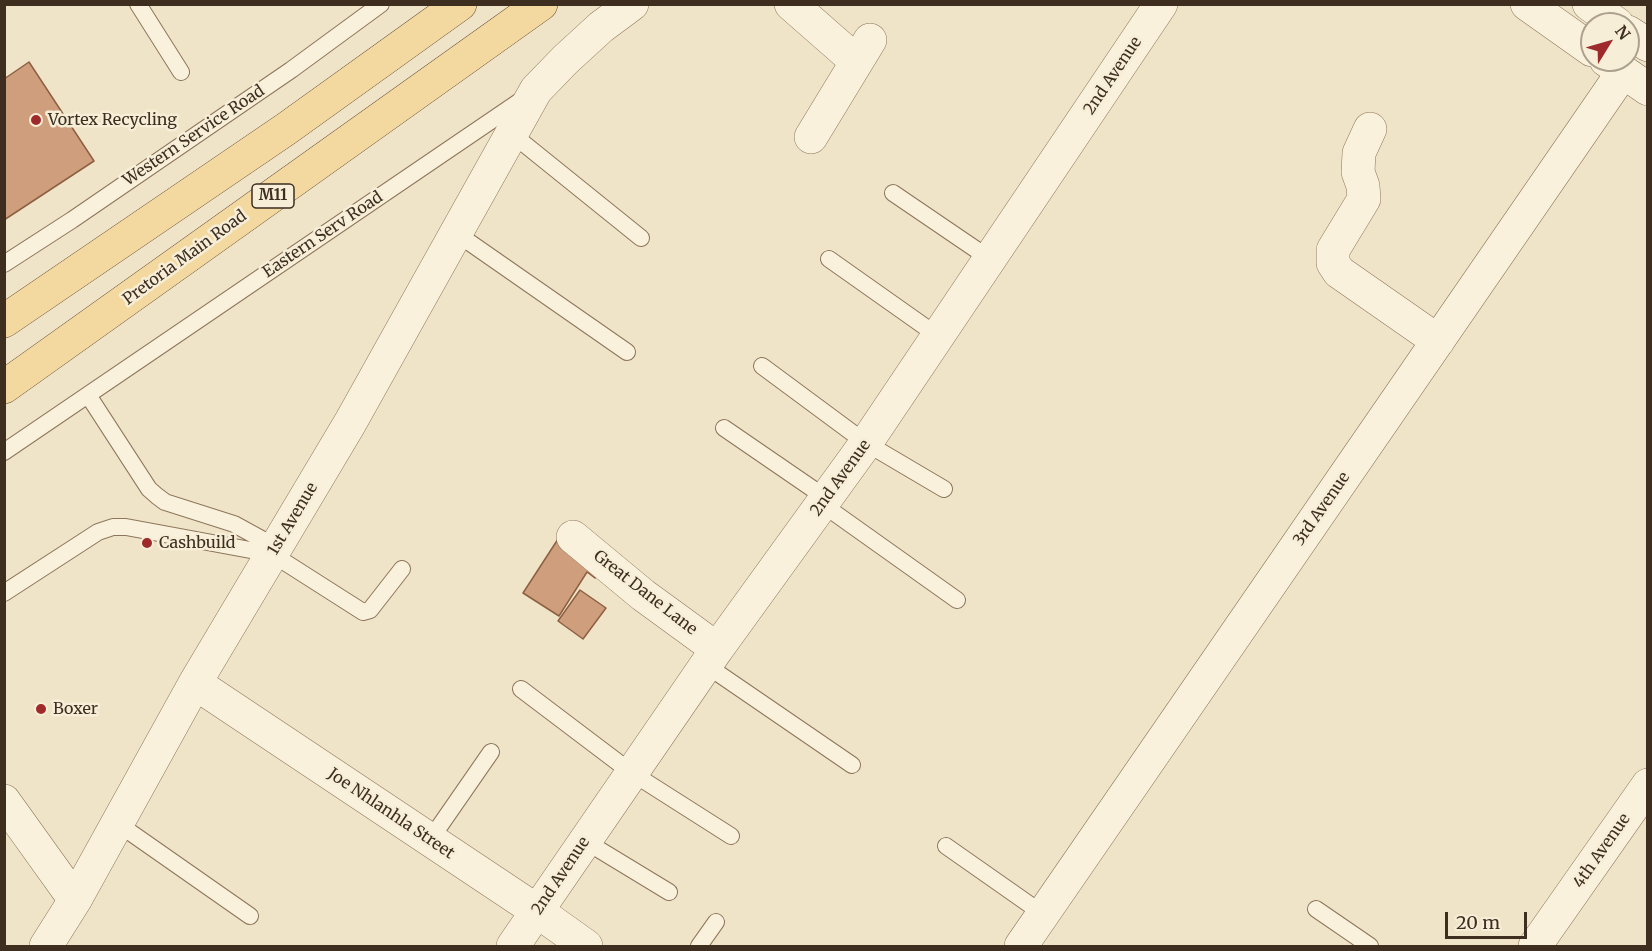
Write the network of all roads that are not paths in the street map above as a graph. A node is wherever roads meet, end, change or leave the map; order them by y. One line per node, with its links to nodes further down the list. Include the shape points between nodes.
1 (138, 4): 10 (lane)
2 (381, 4): 21 (lane, Western Service Road, via 291,70)
3 (460, 4): 22 (main road, via 286,129)
4 (541, 4): 27 (main road, Pretoria Main Road / M11)
5 (632, 4): 12 (street, Eastern Serv Road)
6 (791, 4): 15 (street, via 863,51)
7 (1161, 4): 20 (street, 2nd Avenue)
8 (1527, 4): 9 (street)
9 (1580, 42)
10 (181, 72)
11 (1626, 74): 24 (street, 3rd Avenue)
12 (536, 90): 14 (street, 1st Avenue); 28 (lane, Eastern Serv Road)
13 (1370, 129): 24 (street, via 1359,153 1358,172 1364,199 1333,250 1333,263 1339,272)
14 (512, 134): 17 (street, 1st Avenue); 18 (lane)
15 (811, 137)
16 (893, 193): 20 (lane)
17 (456, 233): 25 (lane); 35 (street, 1st Avenue)
18 (641, 238)
19 (829, 259): 23 (lane)
20 (990, 259): 23 (street, 2nd Avenue)
21 (4, 264)
22 (4, 321)
23 (938, 336): 30 (street, 2nd Avenue)
24 (1438, 341): 56 (street, 3rd Avenue)
25 (627, 352)
26 (762, 366): 30 (lane)
27 (4, 387)
28 (88, 395): 31 (lane, Eastern Serv Road); 35 (lane, via 157,496 234,524)
29 (724, 428): 33 (lane)
30 (866, 443): 32 (lane); 33 (street, 2nd Avenue)
31 (4, 452)
32 (944, 489)
33 (824, 501): 38 (lane); 39 (street, 2nd Avenue)
34 (573, 537): 39 (street, Great Dane Lane)
35 (274, 550): 36 (lane, via 363,612 370,610); 37 (lane, via 112,527); 40 (street, 1st Avenue)
36 (402, 569)
37 (4, 593)
38 (957, 600)
39 (711, 656): 43 (lane); 44 (street, 2nd Avenue)
40 (195, 683): 47 (street, 1st Avenue); 49 (street, Joe Nhlanhla Street)
41 (521, 689): 44 (lane)
42 (490, 752): 49 (lane)
43 (852, 765)
44 (632, 773): 48 (lane); 50 (street, 2nd Avenue)
45 (1647, 785): 65 (street, 4th Avenue)
46 (5, 803): 53 (street)
47 (117, 823): 53 (street, 1st Avenue); 57 (lane)
48 (730, 836)
49 (430, 840): 55 (street, Joe Nhlanhla Street)
50 (585, 841): 52 (lane); 55 (street, 2nd Avenue)
51 (946, 846): 56 (lane)
52 (669, 892)
53 (75, 900): 59 (street, 1st Avenue)
54 (1316, 909): 64 (lane)
55 (537, 911): 60 (street, 2nd Avenue); 61 (street, Joe Nhlanhla Street)
56 (1043, 914): 63 (street, 3rd Avenue)
57 (250, 916)
58 (717, 922): 62 (lane)
59 (45, 946)
60 (513, 946)
61 (586, 946)
62 (699, 946)
63 (1021, 946)
64 (1370, 946)
65 (1535, 946)

